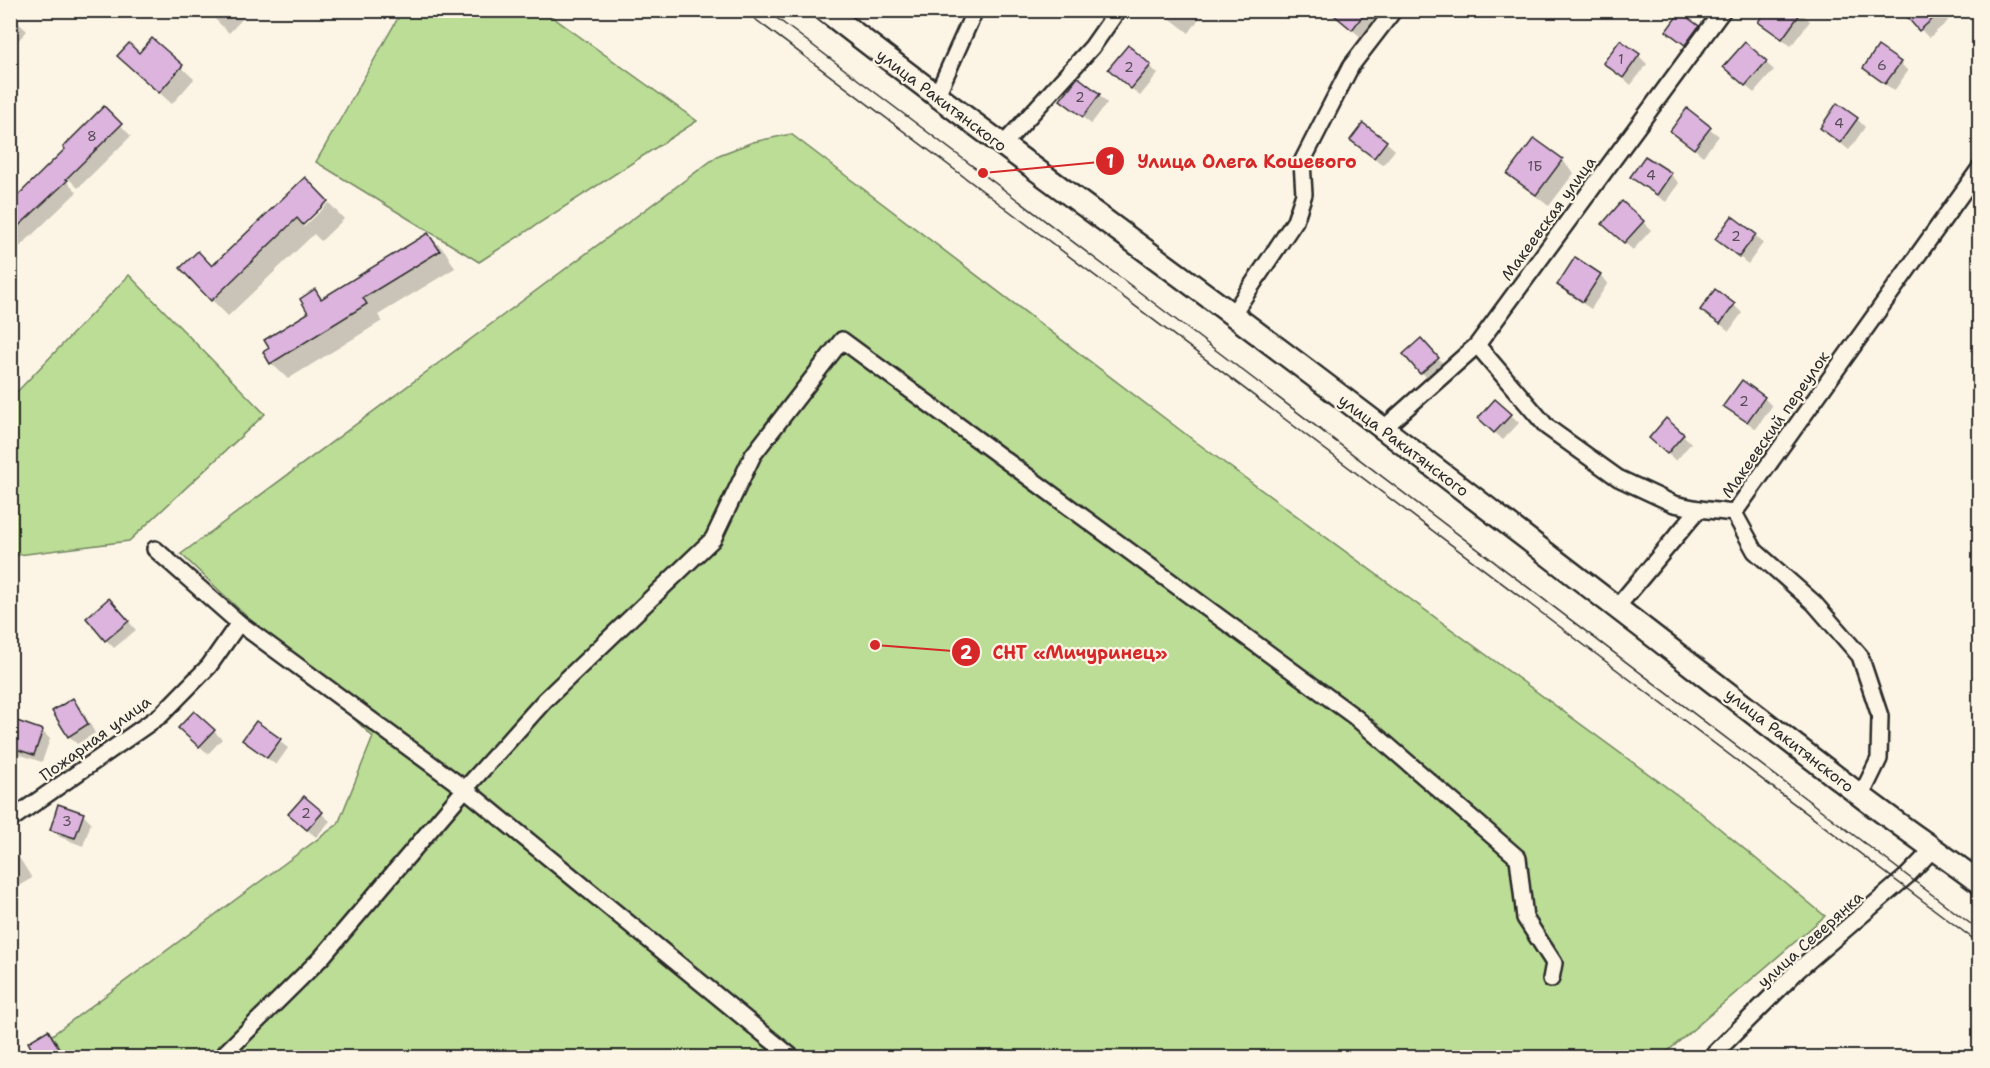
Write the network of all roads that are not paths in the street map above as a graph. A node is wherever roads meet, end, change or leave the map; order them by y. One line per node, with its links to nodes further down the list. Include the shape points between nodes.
1 (825, 10): 6 (main road, улица Ракитянского)
2 (975, 10): 6 (street)
3 (1118, 10): 7 (street, via 1092,47)
4 (1394, 10): 9 (street, via 1351,66 1302,162 1304,194 1295,221)
5 (1723, 10): 10 (street, Макеевская улица)
6 (937, 95): 7 (main road, улица Ракитянского)
7 (1002, 146): 9 (main road, улица Ракитянского)
8 (1980, 168): 13 (street, Макеевский переулок)
9 (1232, 315): 11 (main road, улица Ракитянского)
10 (1477, 345): 11 (street, Макеевская улица); 12 (street, via 1547,427 1618,478 1674,504)
11 (1383, 429): 15 (main road, улица Ракитянского)
12 (1699, 509): 13 (street); 15 (street)
13 (1734, 513): 18 (street, Макеевский переулок, via 1755,551 1814,603 1860,656 1880,716 1879,759)
14 (155, 549): 16 (street)
15 (1617, 607): 18 (main road, улица Ракитянского)
16 (239, 624): 17 (street); 19 (street, Пожарная улица, via 209,666 161,715)
17 (465, 789): 22 (street, via 545,700 713,539 753,455 842,340 1355,717 1518,858 1526,918 1554,963); 23 (street, via 322,957); 24 (street)
18 (1861, 796): 20 (main road, улица Ракитянского)
19 (10, 820)
20 (1934, 848): 21 (main road, улица Ракитянского); 25 (street, улица Северянка, via 1800,969)
21 (1980, 884)
22 (1551, 979)
23 (220, 1058)
24 (793, 1058)
25 (1710, 1058)

